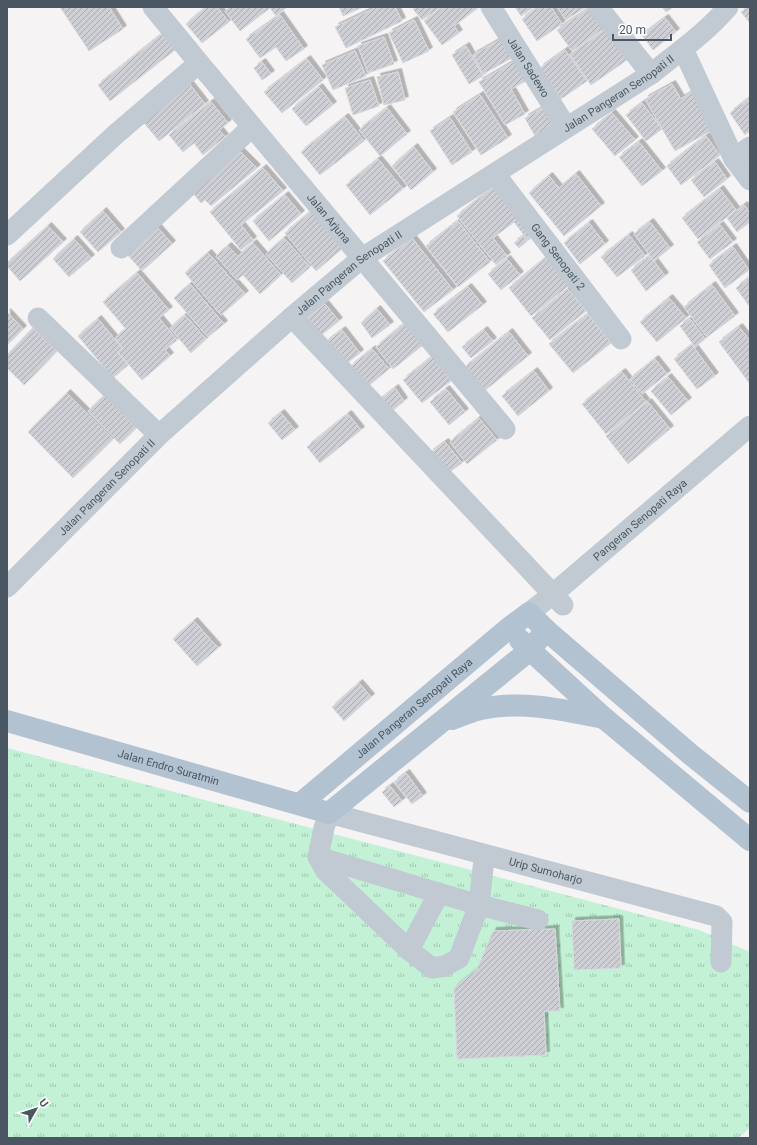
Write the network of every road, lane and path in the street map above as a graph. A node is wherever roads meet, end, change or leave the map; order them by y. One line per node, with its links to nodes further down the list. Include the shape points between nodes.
1 (154, 7): 6 (street, Jalan Arjuna)
2 (491, 7): 9 (street, Jalan Sadewo)
3 (598, 7): 7 (street)
4 (720, 10): 5 (street, Jalan Pangeran Senopati II)
5 (683, 49): 7 (street, Jalan Pangeran Senopati II); 10 (street)
6 (199, 63): 8 (street, Jalan Arjuna); 13 (street, via 116,134)
7 (651, 74): 9 (street, Jalan Pangeran Senopati II)
8 (252, 127): 14 (street); 15 (street, Jalan Arjuna)
9 (566, 127): 11 (street, Jalan Pangeran Senopati II)
10 (742, 153): 12 (street)
11 (494, 174): 15 (street, Jalan Pangeran Senopati II); 18 (street, Gang Senopati 2)
12 (750, 180)
13 (7, 235)
14 (121, 248)
15 (362, 258): 16 (street, Jalan Pangeran Senopati II); 20 (street, Jalan Arjuna)
16 (292, 317): 21 (street, Jalan Pangeran Senopati II); 24 (street)
17 (38, 318): 21 (street)
18 (621, 339)
19 (750, 426): 24 (street, Pangeran Senopati Raya)
20 (505, 429)
21 (159, 434): 23 (street, Jalan Pangeran Senopati II)
22 (750, 441): 24 (street, Pangeran Senopati Raya)
23 (7, 587)
24 (558, 600): 25 (street, Pangeran Senopati Raya); 27 (street, Pangeran Senopati Raya)
25 (529, 613): 26 (main road, Jalan Pangeran Senopati Raya); 27 (main road)
26 (508, 628): 28 (main road); 33 (main road, Jalan Pangeran Senopati Raya)
27 (546, 630): 28 (main road); 32 (main road)
28 (530, 650): 29 (main road); 31 (main road)
29 (604, 718): 31 (main road, via 546,707 505,706 480,709); 35 (main road)
30 (7, 721): 33 (main road, Jalan Endro Suratmin)
31 (438, 724): 34 (main road)
32 (750, 802)
33 (300, 804): 34 (main road, Jalan Endro Suratmin)
34 (329, 813): 36 (street, Urip Sumoharjo); 37 (street)
35 (750, 840)
36 (485, 855): 39 (street); 42 (street, Urip Sumoharjo, via 716,916 722,922)
37 (318, 858): 38 (street); 41 (street, via 326,871)
38 (439, 893): 39 (street); 41 (street)
39 (479, 905): 40 (street); 41 (street, via 459,958 445,966 432,968)
40 (538, 920)
41 (409, 950)
42 (721, 962)

